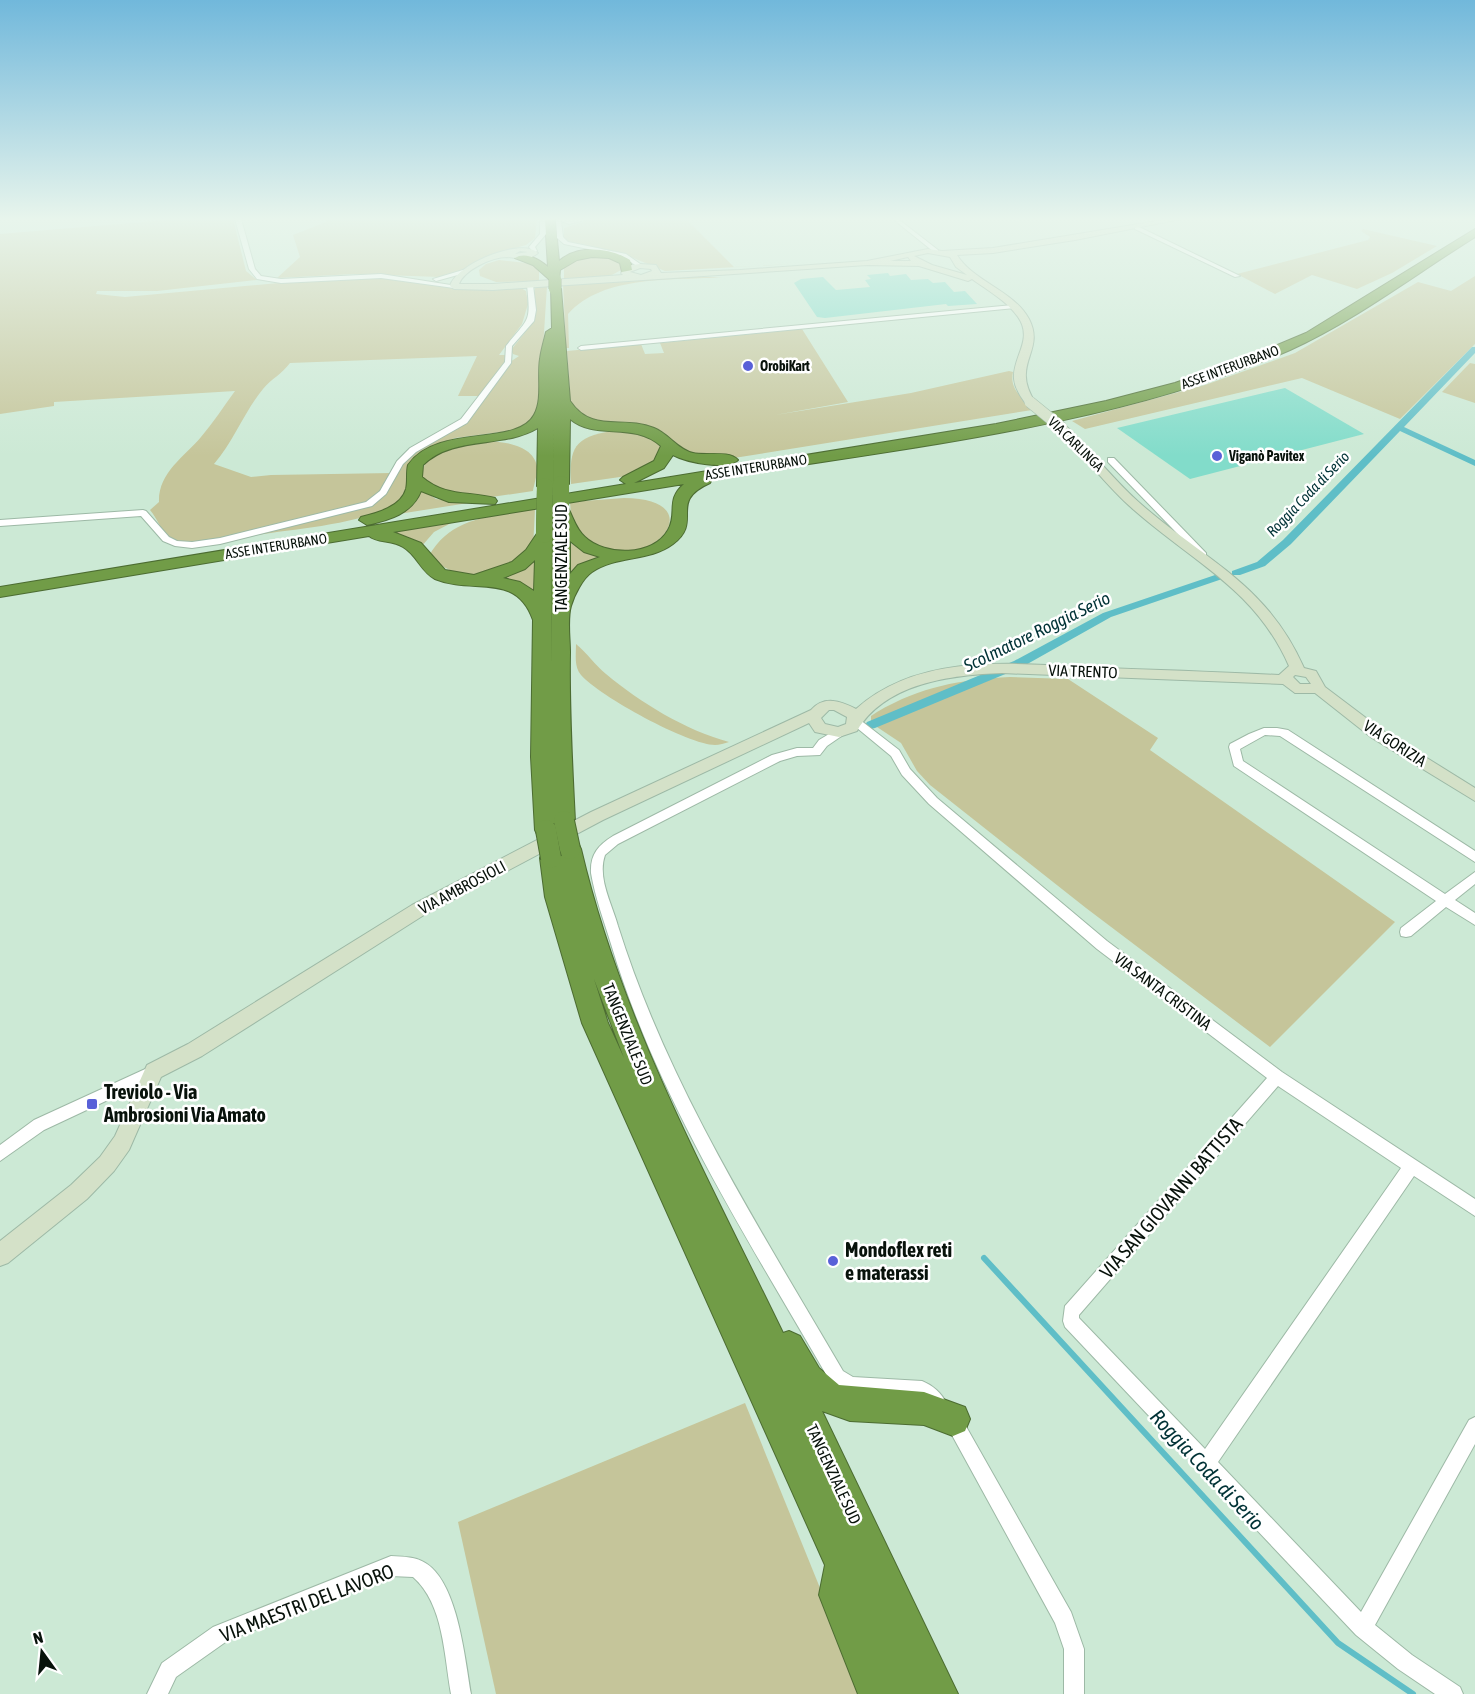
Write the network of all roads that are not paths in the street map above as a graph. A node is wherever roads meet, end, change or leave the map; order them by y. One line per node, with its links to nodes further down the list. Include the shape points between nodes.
1 (531, 298): 22 (street, via 532,317 509,346 509,362 464,421 413,450 400,463 383,492 369,504 192,545 166,539 142,513)
2 (555, 298): 7 (highway)
3 (1002, 298): 6 (street, VIA CARLINGA)
4 (1354, 298): 15 (highway, ASSE INTERURBANO, via 1295,334 1170,381 1040,413)
5 (1370, 298): 15 (highway, ASSE INTERURBANO, via 1284,348 1182,384 1049,418)
6 (1013, 307): 8 (street); 27 (street, VIA CARLINGA, bridge, via 1024,318 1030,336 1018,377 1019,388 1147,516)
7 (555, 315): 9 (highway, TANGENZIALE SUD); 10 (highway, TANGENZIALE SUD)
8 (581, 348)
9 (546, 393): 12 (highway, via 540,418 532,425); 18 (highway, TANGENZIALE SUD)
10 (563, 401): 11 (highway, via 570,415 580,421); 18 (highway, TANGENZIALE SUD)
11 (622, 427): 13 (highway, via 652,432); 18 (highway, via 588,434 574,442)
12 (492, 438): 16 (highway, via 443,446 420,461); 18 (highway, via 528,447)
13 (668, 446): 15 (highway, via 691,458); 17 (highway, via 660,466)
14 (1111, 460): 27 (street)
15 (735, 466): 17 (highway, ASSE INTERURBANO); 19 (highway, ASSE INTERURBANO); 21 (highway, via 683,493 678,503)
16 (414, 478): 20 (highway, via 442,497); 24 (highway, via 412,495 396,510)
17 (626, 480): 20 (highway, ASSE INTERURBANO)
18 (553, 485): 19 (highway, TANGENZIALE SUD, bridge); 23 (highway, TANGENZIALE SUD, bridge)
19 (567, 503): 20 (highway, ASSE INTERURBANO); 21 (highway, via 628,494 663,502); 26 (highway, via 567,528 582,546); 32 (highway, TANGENZIALE SUD)
20 (488, 507): 24 (highway, ASSE INTERURBANO); 25 (highway, via 449,525 433,536)
21 (680, 518): 26 (highway, via 671,538 649,551)
22 (0, 523)
23 (544, 535): 29 (highway, via 526,561 500,574); 32 (highway, TANGENZIALE SUD)
24 (300, 538): 25 (highway, via 387,536 406,541); 30 (highway, ASSE INTERURBANO); 31 (highway, ASSE INTERURBANO)
25 (421, 552): 29 (highway, via 424,562 443,576)
26 (628, 555): 32 (highway, via 595,563 579,572)
27 (1203, 555): 28 (street, VIA CARLINGA)
28 (1230, 577): 33 (street, VIA GORIZIA, via 1270,615)
29 (474, 580): 32 (highway, via 521,590)
30 (0, 583)
31 (0, 592)
32 (552, 618): 40 (highway, TANGENZIALE SUD, via 543,764)
33 (1298, 670): 34 (street, via 1286,673); 35 (street, VIA GORIZIA, via 1316,677)
34 (1285, 680): 35 (street, VIA GORIZIA, via 1300,689); 36 (street, VIA TRENTO, via 995,670 948,674)
35 (1317, 688): 39 (street, VIA GORIZIA, via 1377,734)
36 (885, 696): 37 (street, VIA TRENTO); 38 (street, VIA TRENTO)
37 (843, 707): 38 (street, via 851,711); 38 (street, VIA TRENTO, via 826,706)
38 (835, 727): 46 (street, VIA AMBROSIOLI, via 785,729 597,816 418,910 188,1054); 47 (street, VIA SANTA CRISTINA, via 880,741 895,753 906,772 933,801 993,853 1102,945); 53 (street, via 816,752 776,758 605,846 596,868 613,934 641,1013 678,1092 837,1377 851,1386 922,1390)
39 (1475, 795)
40 (558, 840): 48 (highway, TANGENZIALE SUD, via 618,1016); 56 (highway, TANGENZIALE SUD, via 557,897 595,1023)
41 (1475, 857): 43 (street, via 1284,733 1262,730 1234,747 1238,763)
42 (1475, 877): 43 (street)
43 (1446, 901): 44 (street); 45 (street)
44 (1475, 920)
45 (1406, 932)
46 (154, 1071): 49 (street, via 39,1125); 52 (street, via 122,1143 107,1164 79,1192)
47 (1277, 1077): 50 (street, VIA SANTA CRISTINA); 55 (street, VIA SAN GIOVANNI BATTISTA, via 1071,1312 1071,1321)
48 (657, 1102): 53 (highway, via 691,1149 798,1367 816,1390 845,1404 913,1407); 62 (highway, TANGENZIALE SUD)
49 (0, 1154)
50 (1412, 1166): 51 (street, VIA SANTA CRISTINA); 55 (street)
51 (1475, 1208)
52 (0, 1255)
53 (953, 1419): 63 (street, via 1064,1619 1074,1649)
54 (1475, 1426): 57 (street)
55 (1206, 1463): 57 (street)
56 (843, 1565): 60 (highway, via 837,1595); 61 (highway, TANGENZIALE SUD)
57 (1364, 1628): 64 (street)
58 (157, 1694): 59 (street, VIA MAESTRI DEL LAVORO, via 169,1670 220,1634 391,1566 411,1567 433,1584 444,1608)
59 (461, 1694)
60 (877, 1694)
61 (903, 1694)
62 (939, 1694)
63 (1074, 1694)
64 (1453, 1694)

